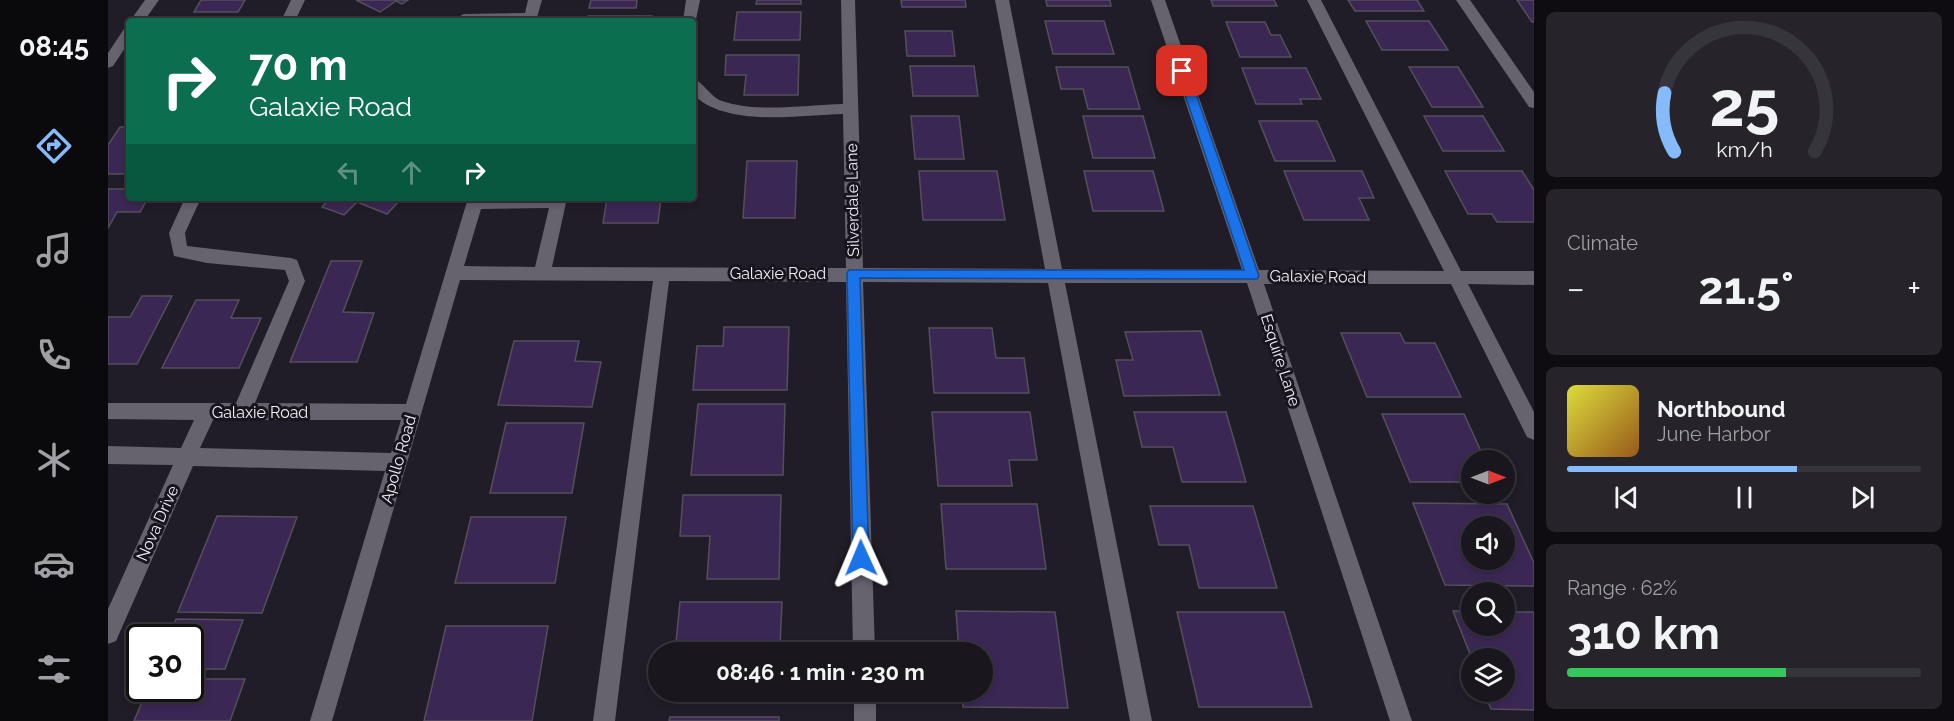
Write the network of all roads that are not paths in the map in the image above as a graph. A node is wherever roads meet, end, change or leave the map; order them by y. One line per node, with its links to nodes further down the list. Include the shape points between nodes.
1 (152, 0): 10 (street)
2 (298, 0): 11 (street)
3 (535, 0): 12 (street)
4 (693, 0): 13 (street)
5 (848, 0): 18 (street, Silverdale Lane)
6 (1002, 0): 26 (street)
7 (1158, 0): 27 (street, Esquire Lane)
8 (1314, 0): 28 (street)
9 (1463, 0): 17 (street)
10 (139, 18)
11 (289, 18)
12 (529, 18)
13 (690, 18)
14 (126, 37): 15 (street)
15 (108, 63)
16 (696, 87): 18 (street, via 720,106 763,110)
17 (1534, 103)
18 (851, 109): 25 (street, Silverdale Lane)
19 (192, 201): 32 (street, via 177,233 180,251 198,257 272,260 291,265 297,280)
20 (476, 201): 22 (street, Apollo Road)
21 (558, 201): 23 (street)
22 (453, 273): 23 (street, Galaxie Road); 33 (street, Apollo Road)
23 (542, 273): 24 (street, Galaxie Road)
24 (662, 273): 25 (street, Galaxie Road); 42 (street)
25 (853, 273): 26 (street, Galaxie Road); 39 (street, Silverdale Lane)
26 (1055, 274): 27 (street, Galaxie Road); 44 (street)
27 (1252, 276): 28 (street, Galaxie Road); 45 (street, Esquire Lane)
28 (1456, 278): 29 (street, Galaxie Road); 34 (street)
29 (1534, 278)
30 (108, 411): 31 (street, Galaxie Road)
31 (207, 412): 32 (street, Galaxie Road); 36 (street, Nova Drive)
32 (242, 412): 33 (street, Galaxie Road)
33 (412, 412): 37 (street, Apollo Road)
34 (1534, 431)
35 (108, 454): 36 (street)
36 (187, 456): 37 (street); 38 (street, Nova Drive)
37 (398, 462): 41 (street, Apollo Road)
38 (108, 633)
39 (864, 642)
40 (865, 702): 43 (street)
41 (321, 721)
42 (604, 721)
43 (865, 721)
44 (1141, 721)
45 (1401, 721)

